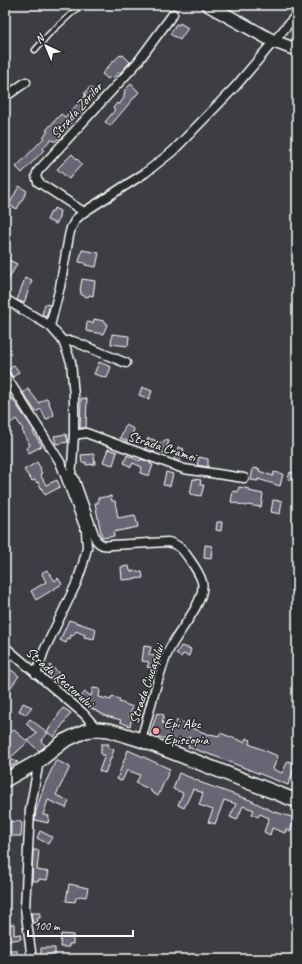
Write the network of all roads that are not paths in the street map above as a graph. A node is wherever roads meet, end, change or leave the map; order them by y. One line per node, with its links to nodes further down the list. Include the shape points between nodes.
1 (81, 5): 6 (lane)
2 (208, 5): 5 (main road)
3 (173, 14): 10 (street, Strada Zorilor, via 136,63 38,171 38,182)
4 (297, 14): 5 (street)
5 (273, 41): 7 (main road); 10 (street, via 235,87 173,151 145,173)
6 (35, 50)
7 (297, 50)
8 (26, 82): 9 (street)
9 (5, 97)
10 (84, 212): 12 (street, via 76,219 70,232)
11 (5, 299): 12 (street)
12 (50, 326): 13 (street)
13 (63, 341): 14 (street, via 73,341); 16 (street, via 71,362)
14 (126, 363)
15 (5, 375): 18 (street, via 60,462)
16 (74, 435): 17 (street, Strada Cramei, via 86,433 184,469); 18 (street, via 72,466)
17 (244, 478)
18 (67, 479): 20 (street, via 86,531 87,548 77,582); 22 (street, Strada Ciucașului, via 74,478 76,481 96,540 100,544 112,546 174,543 196,568 202,583 200,597 168,651)
19 (5, 646): 20 (street, Strada Rectorului)
20 (36, 674): 21 (street, Strada Rectorului, via 84,714)
21 (97, 729): 22 (main road); 23 (main road, via 85,731 64,741)
22 (141, 740): 25 (main road)
23 (39, 761): 24 (main road); 26 (street, via 30,810 25,908)
24 (5, 780)
25 (297, 800)
26 (32, 959)

